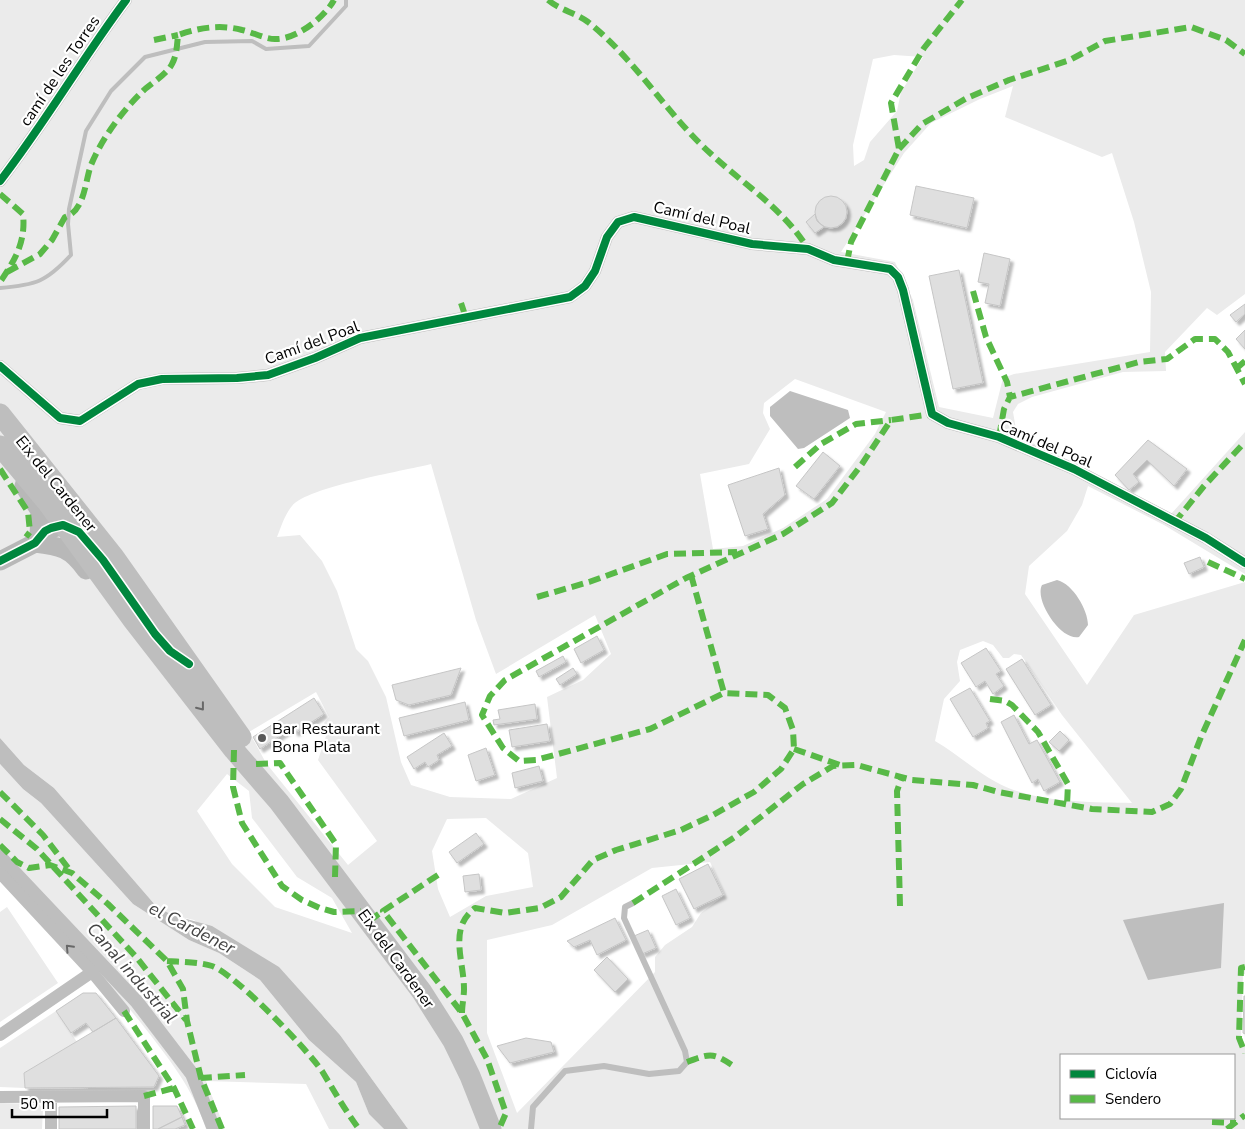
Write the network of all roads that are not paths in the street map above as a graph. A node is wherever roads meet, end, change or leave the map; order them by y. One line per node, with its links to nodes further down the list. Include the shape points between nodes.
1 (126, 0): 2 (street, camí de les Torres)
2 (0, 181)
3 (0, 366): 9 (street, Camí del Poal, via 60,418 80,421 138,384 162,378 268,375 360,338 570,297 585,286 595,271 607,237 618,222 641,218 752,244 808,249 834,260 890,269 903,290 932,414 948,423 999,437 1074,469 1206,538)
4 (0, 414): 6 (street, via 17,447 55,496 65,518); 11 (main road, Eix del Cardener, via 114,557)
5 (1, 447): 6 (main road, Eix del Cardener); 7 (street, via 40,511)
6 (63, 526): 7 (street, via 58,535); 10 (main road, Eix del Cardener); 11 (street, via 79,532 103,560 155,634 170,651)
7 (36, 543): 8 (street); 10 (street, via 61,548 77,556 106,597)
8 (0, 561)
9 (1245, 563)
10 (133, 620): 12 (main road, Eix del Cardener, one-way to 12)
11 (189, 664): 12 (main road, Eix del Cardener, via 236,730)
12 (278, 802): 22 (main road, Eix del Cardener, via 422,992 470,1076)
13 (0, 873): 15 (street, one-way to 13)
14 (633, 903): 23 (lane, via 626,907 624,918 685,1051 686,1062 679,1071 649,1074 604,1066 565,1071 533,1107)
15 (92, 972): 16 (street); 17 (street)
16 (124, 1011)
17 (0, 1035)
18 (0, 1097): 19 (street)
19 (51, 1098): 20 (street); 21 (street, via 144,1096)
20 (51, 1129)
21 (144, 1129)
22 (491, 1129)
23 (530, 1129)

